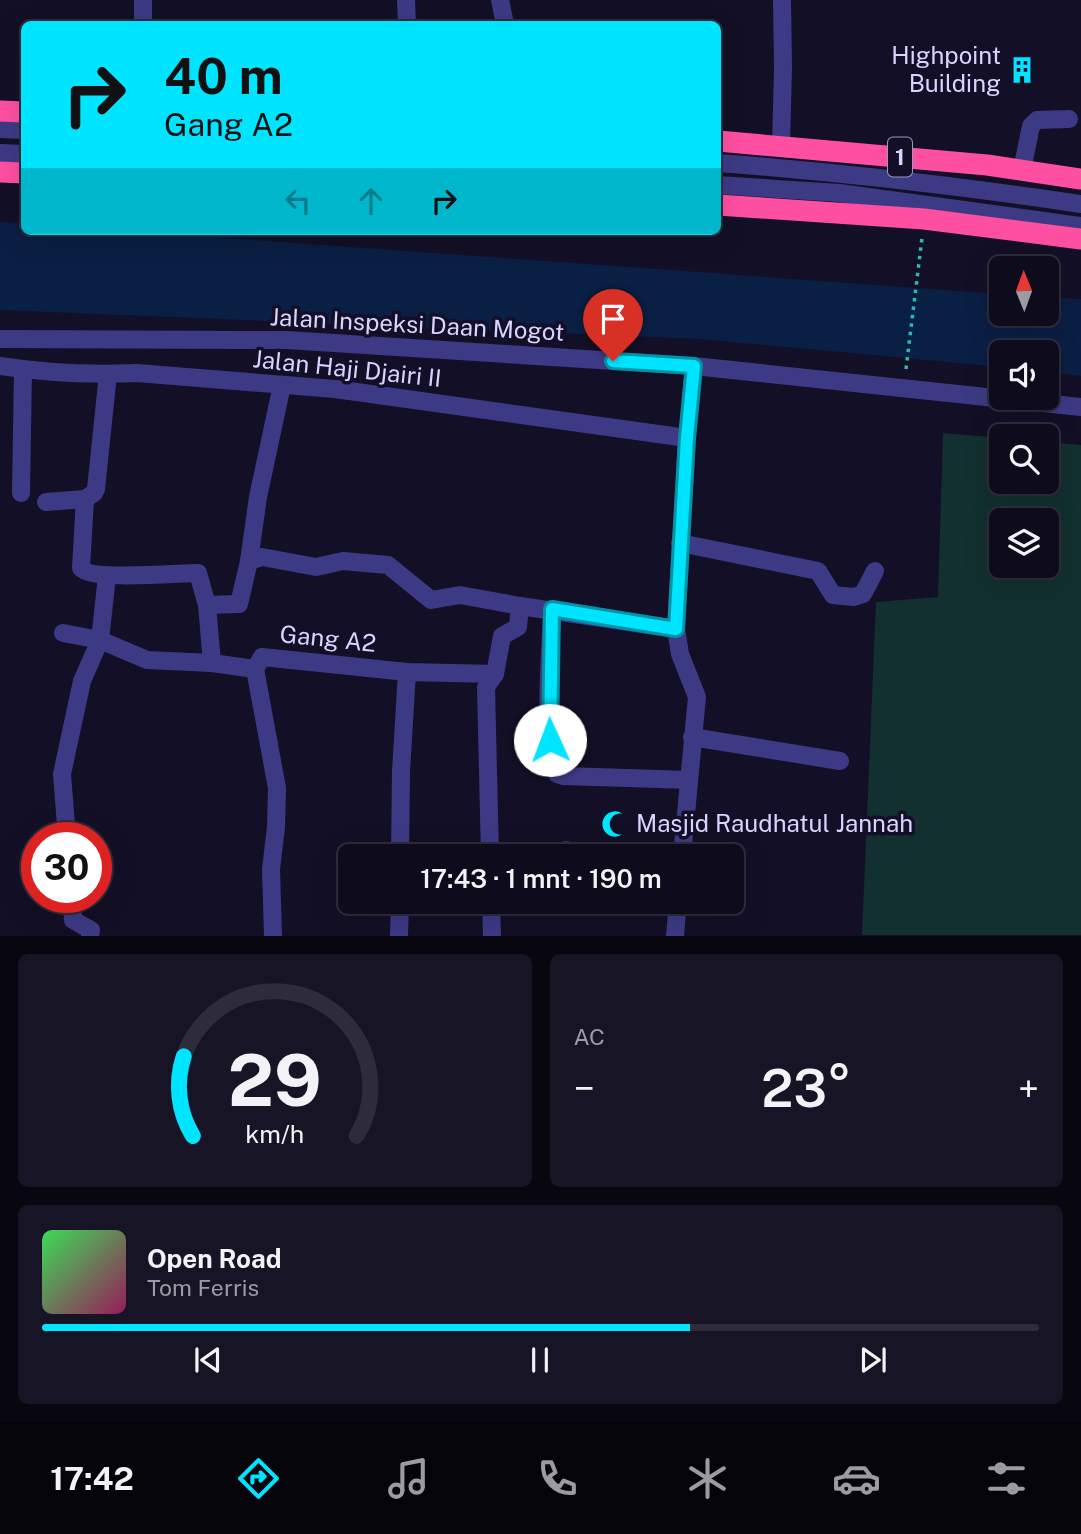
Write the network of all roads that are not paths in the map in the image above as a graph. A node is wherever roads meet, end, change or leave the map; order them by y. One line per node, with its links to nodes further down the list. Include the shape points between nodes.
1 (143, 0): 5 (street)
2 (407, 0): 6 (street)
3 (500, 0): 7 (street)
4 (782, 0): 14 (street)
5 (143, 21)
6 (407, 21)
7 (504, 21)
8 (0, 111): 9 (highway)
9 (21, 112)
10 (1069, 119): 18 (street, via 1037,120 1031,126)
11 (0, 129): 12 (street)
12 (21, 130)
13 (721, 141): 14 (highway, 1)
14 (781, 146): 18 (highway, 1)
15 (0, 153): 16 (street)
16 (21, 154)
17 (721, 163): 23 (street, via 839,172)
18 (1022, 170): 21 (highway, 1)
19 (0, 172): 20 (highway)
20 (21, 173)
21 (1081, 179)
22 (721, 184): 25 (street, via 839,193)
23 (1081, 204)
24 (721, 205): 26 (highway, via 924,219)
25 (1081, 226)
26 (1081, 239)
27 (0, 339): 29 (street, Jalan Inspeksi Daan Mogot, via 287,341)
28 (0, 366): 30 (street, Jalan Haji Djairi II)
29 (694, 366): 33 (street, Jalan Inspeksi Daan Mogot); 34 (street)
30 (23, 370): 31 (street, Jalan Haji Djairi II); 35 (street)
31 (108, 374): 32 (street, Jalan Haji Djairi II); 36 (street, via 96,488)
32 (282, 385): 34 (street, Jalan Haji Djairi II); 39 (street)
33 (1081, 407)
34 (687, 438): 38 (street)
35 (21, 493)
36 (85, 499): 37 (street); 41 (street, via 81,568)
37 (46, 502)
38 (680, 543): 40 (street, via 818,571 833,595 863,594); 45 (street)
39 (249, 561): 42 (street, via 239,604); 43 (street, via 262,556 316,567 343,561 388,565 431,600 460,595)
40 (874, 571)
41 (107, 576): 42 (street, via 198,573); 47 (street)
42 (207, 605): 48 (street)
43 (520, 606): 44 (street); 51 (street, via 518,627 502,636)
44 (552, 609): 45 (street); 54 (street, via 549,716 556,774)
45 (676, 629): 52 (street, via 680,654 697,697)
46 (63, 634): 47 (street, Gang A2)
47 (100, 640): 48 (street, Gang A2, via 147,660); 55 (street, via 82,681 62,774)
48 (212, 663): 49 (street, Gang A2)
49 (255, 668): 50 (street, Gang A2, via 262,657); 64 (street, via 277,788 271,869)
50 (407, 672): 51 (street, Gang A2); 56 (street)
51 (495, 674): 57 (street, via 486,687)
52 (692, 737): 53 (street); 54 (street)
53 (840, 761)
54 (689, 780): 58 (street)
55 (66, 822)
56 (400, 844)
57 (490, 844)
58 (683, 844)
59 (73, 913): 63 (street, via 74,920 91,930)
60 (400, 914): 65 (street)
61 (491, 914): 66 (street)
62 (677, 914): 67 (street)
63 (90, 936)
64 (273, 936)
65 (399, 936)
66 (492, 936)
67 (675, 936)

